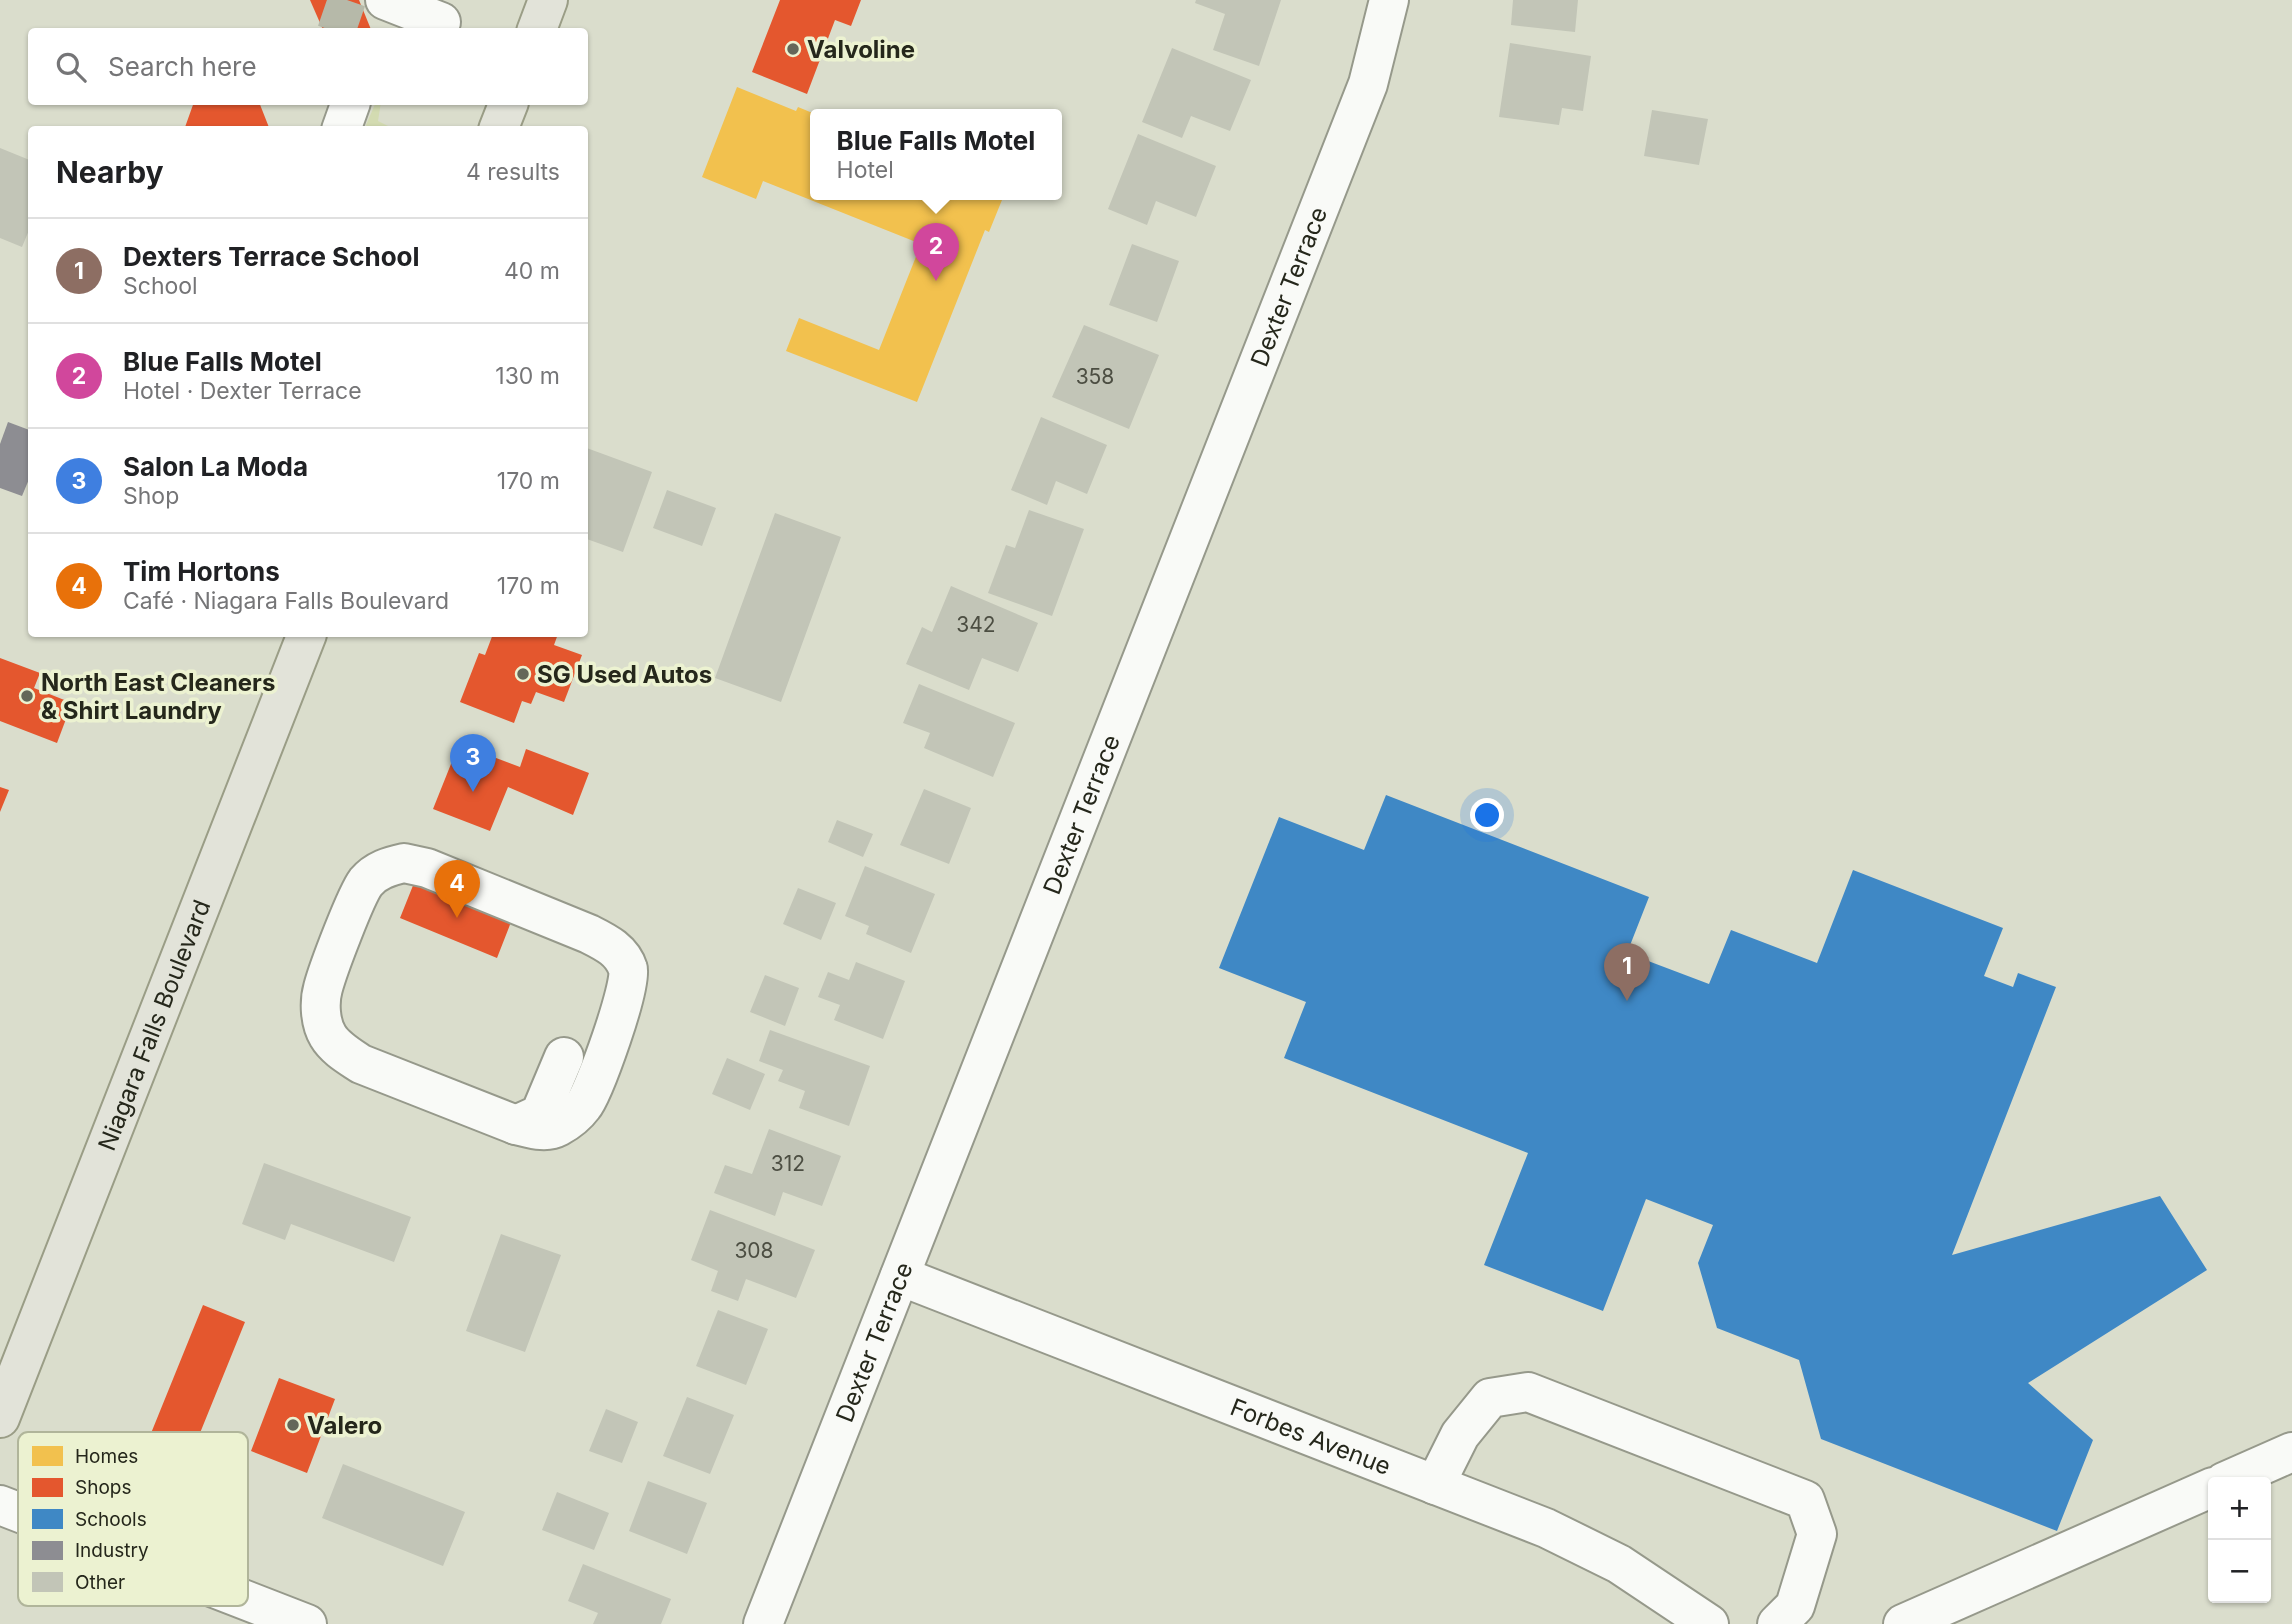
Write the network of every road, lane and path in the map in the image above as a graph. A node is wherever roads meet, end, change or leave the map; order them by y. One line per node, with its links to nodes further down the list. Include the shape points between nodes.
1 (548, 0): 5 (main road)
2 (1389, 0): 13 (street, Dexter Terrace, via 1367,84)
3 (384, 11): 4 (street)
4 (441, 22)
5 (538, 28)
6 (350, 105): 8 (street)
7 (508, 105): 9 (main road)
8 (342, 126)
9 (500, 126)
10 (306, 637): 14 (main road, Niagara Falls Boulevard)
11 (564, 1057): 12 (street, via 540,1114)
12 (516, 1125): 12 (street, via 556,1128 585,1104 627,993 629,972 623,957 589,934 427,868 404,863 385,867 366,882 322,990 321,1014 327,1035 360,1064)
13 (900, 1276): 17 (street, Forbes Avenue); 23 (street, Dexter Terrace)
14 (0, 1418)
15 (2292, 1452): 16 (street)
16 (2235, 1477)
17 (1435, 1485): 24 (street, Forbes Avenue, via 1546,1528 1619,1564); 25 (street, via 1460,1434 1490,1398 1528,1392 1805,1500 1816,1534 1795,1606)
18 (2208, 1489): 26 (street)
19 (0, 1505): 20 (street)
20 (18, 1512)
21 (248, 1601): 22 (street)
22 (307, 1624)
23 (763, 1624)
24 (1709, 1624)
25 (1777, 1624)
26 (1903, 1624)

